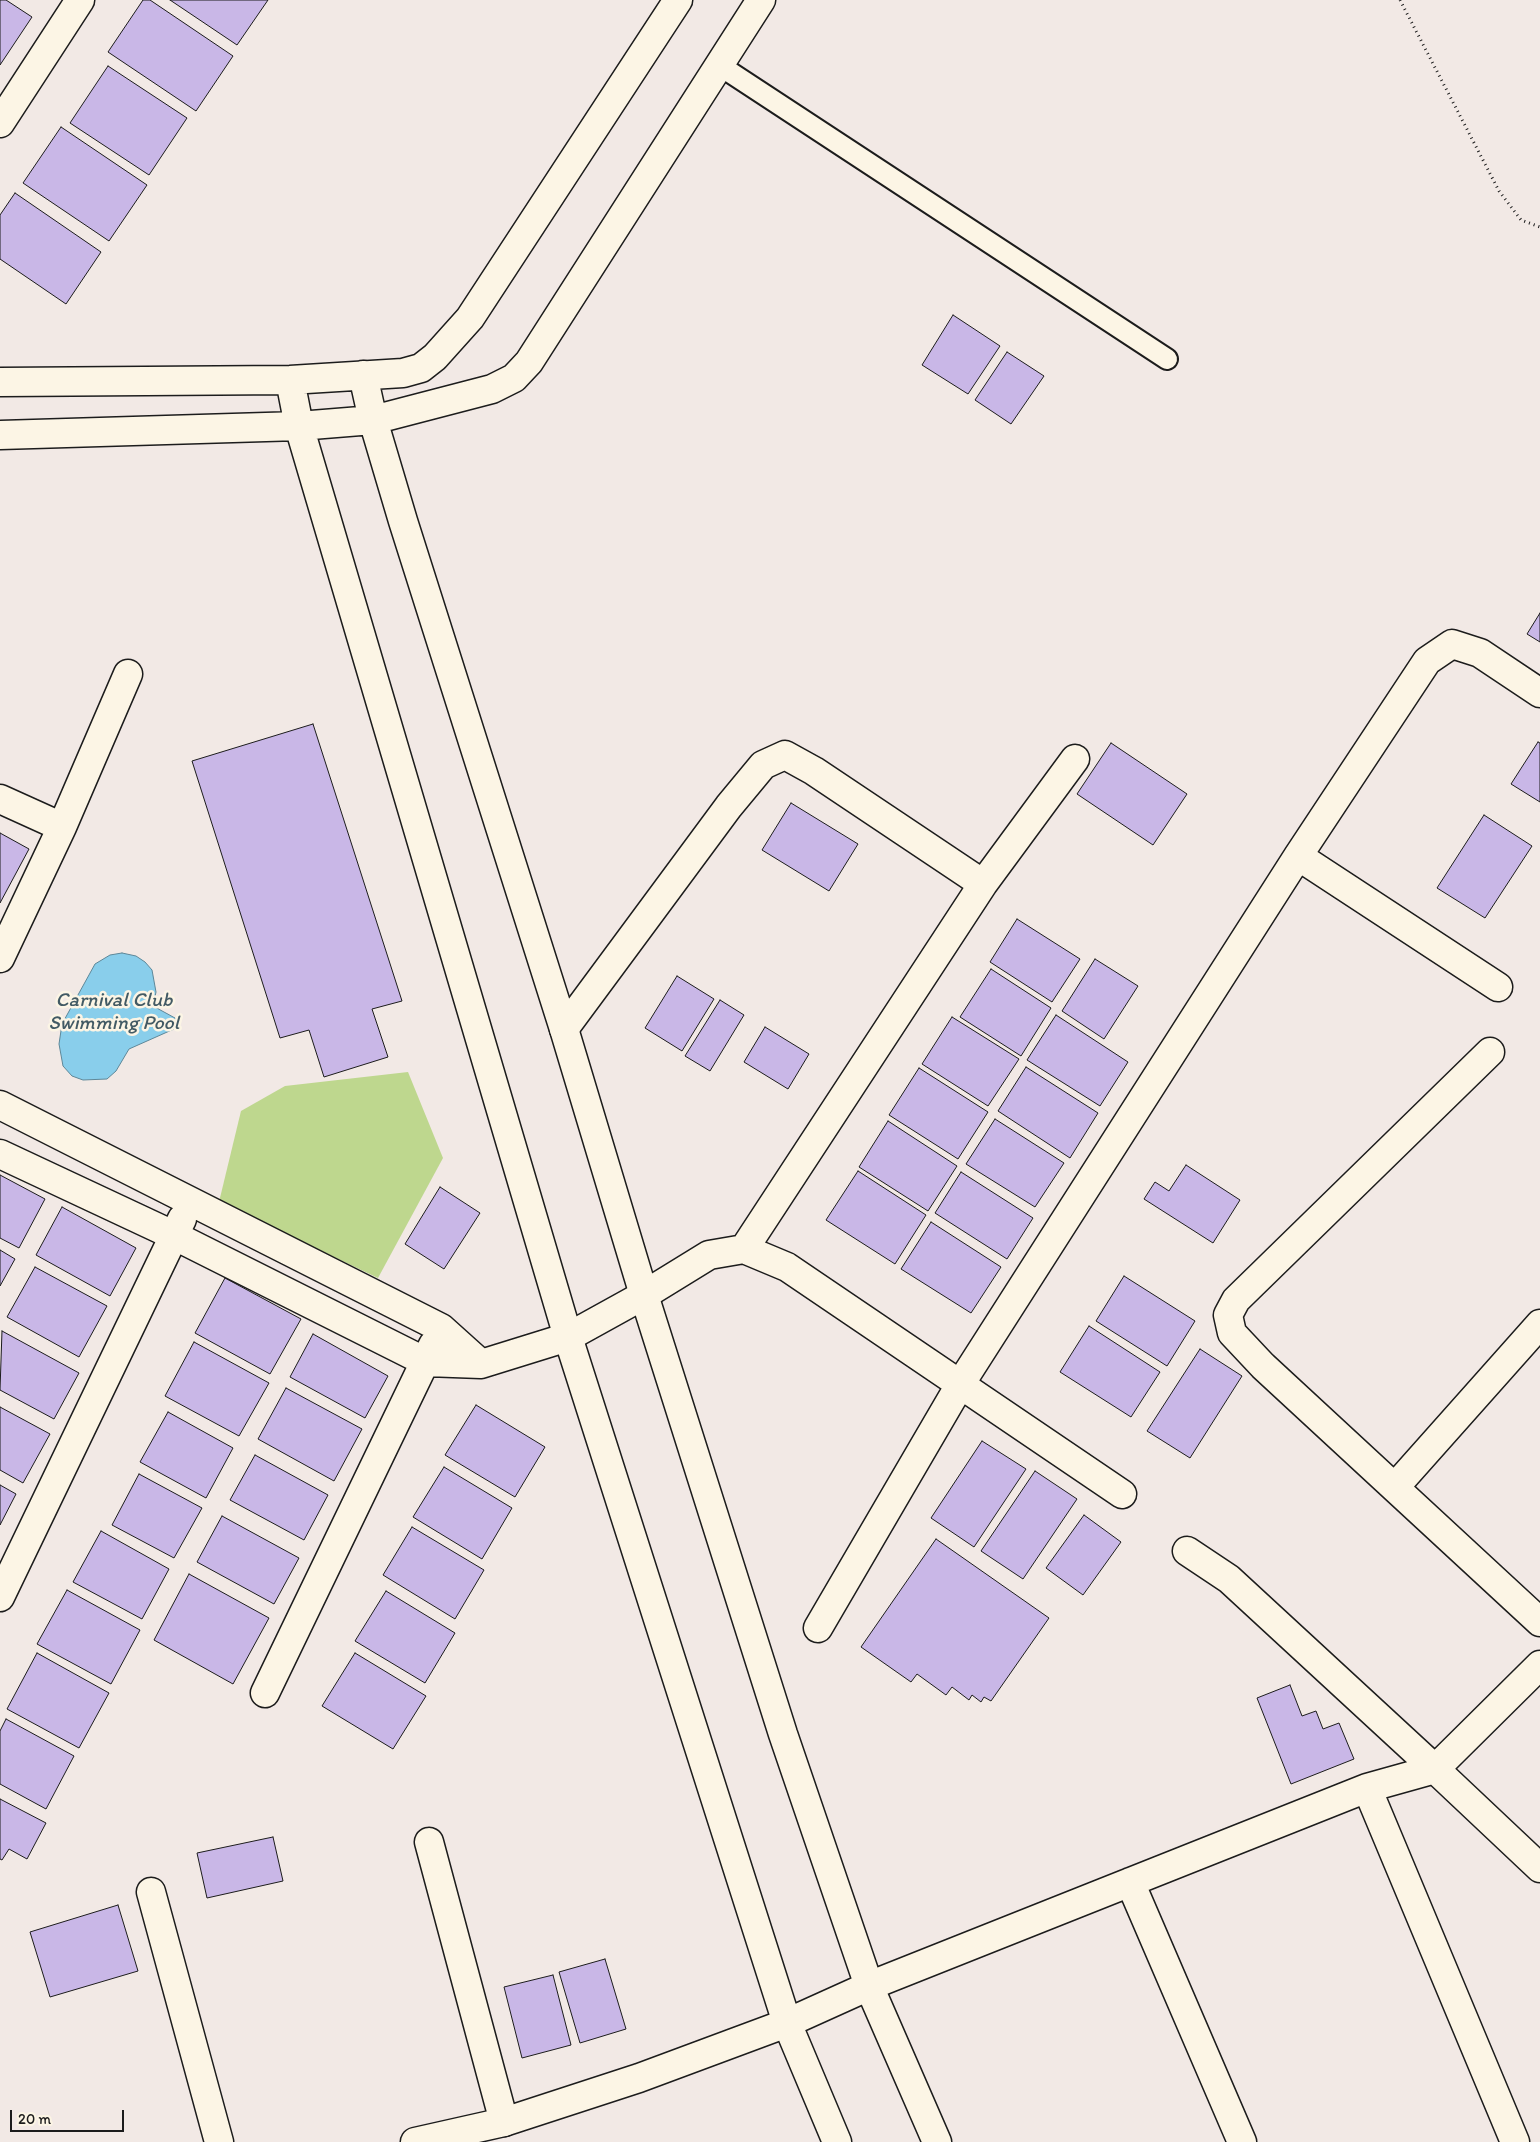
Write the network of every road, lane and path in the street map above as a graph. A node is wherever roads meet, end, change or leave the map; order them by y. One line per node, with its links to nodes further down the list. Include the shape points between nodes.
1 (80, 0): 6 (street)
2 (678, 0): 9 (street, via 470,318 421,368 404,373)
3 (761, 0): 5 (street)
4 (1400, 0): 7 (path, via 1499,191 1521,220)
5 (719, 65): 8 (lane); 12 (street, via 529,362 514,378 492,389)
6 (0, 123)
7 (1540, 227)
8 (1167, 359)
9 (363, 375): 10 (street); 12 (street)
10 (290, 380): 11 (street); 13 (street)
11 (0, 382)
12 (373, 420): 13 (street); 24 (street)
13 (299, 426): 14 (street); 34 (street)
14 (0, 435)
15 (128, 674): 19 (street)
16 (1540, 693): 20 (street, via 1480,653 1452,644 1446,648 1427,661)
17 (1075, 759): 21 (street)
18 (0, 799): 19 (street)
19 (62, 827): 22 (street)
20 (1298, 856): 23 (street); 37 (street)
21 (983, 884): 24 (street, via 785,755 763,764 729,806); 30 (street)
22 (0, 958)
23 (1498, 987)
24 (564, 1029): 31 (street)
25 (1490, 1052): 38 (street, via 1236,1300 1228,1315 1232,1334 1263,1366)
26 (0, 1105): 28 (street)
27 (0, 1154): 29 (street)
28 (190, 1202): 29 (street); 33 (street)
29 (173, 1235): 35 (street); 41 (street)
30 (744, 1249): 31 (street, via 709,1255); 37 (street, via 787,1267)
31 (644, 1295): 34 (street); 52 (street, via 783,1734)
32 (1540, 1324): 38 (street)
33 (441, 1328): 35 (street); 36 (street)
34 (568, 1337): 36 (street); 53 (street)
35 (426, 1362): 36 (street); 45 (street)
36 (480, 1364)
37 (961, 1384): 39 (street); 43 (street)
38 (1395, 1486): 42 (street)
39 (1122, 1494)
40 (1187, 1551): 46 (street, via 1229,1579)
41 (0, 1597)
42 (1540, 1622)
43 (818, 1628)
44 (1540, 1666): 46 (street)
45 (265, 1693)
46 (1435, 1769): 47 (street); 49 (street)
47 (1367, 1788): 50 (street); 60 (street)
48 (428, 1842): 54 (street)
49 (1540, 1868)
50 (1130, 1882): 52 (street); 59 (street)
51 (151, 1892): 55 (street)
52 (869, 1986): 53 (street); 58 (street)
53 (787, 2023): 54 (street, via 639,2078); 57 (street)
54 (504, 2122): 56 (street)
55 (219, 2142)
56 (415, 2142)
57 (837, 2142)
58 (937, 2142)
59 (1242, 2142)
60 (1514, 2142)

